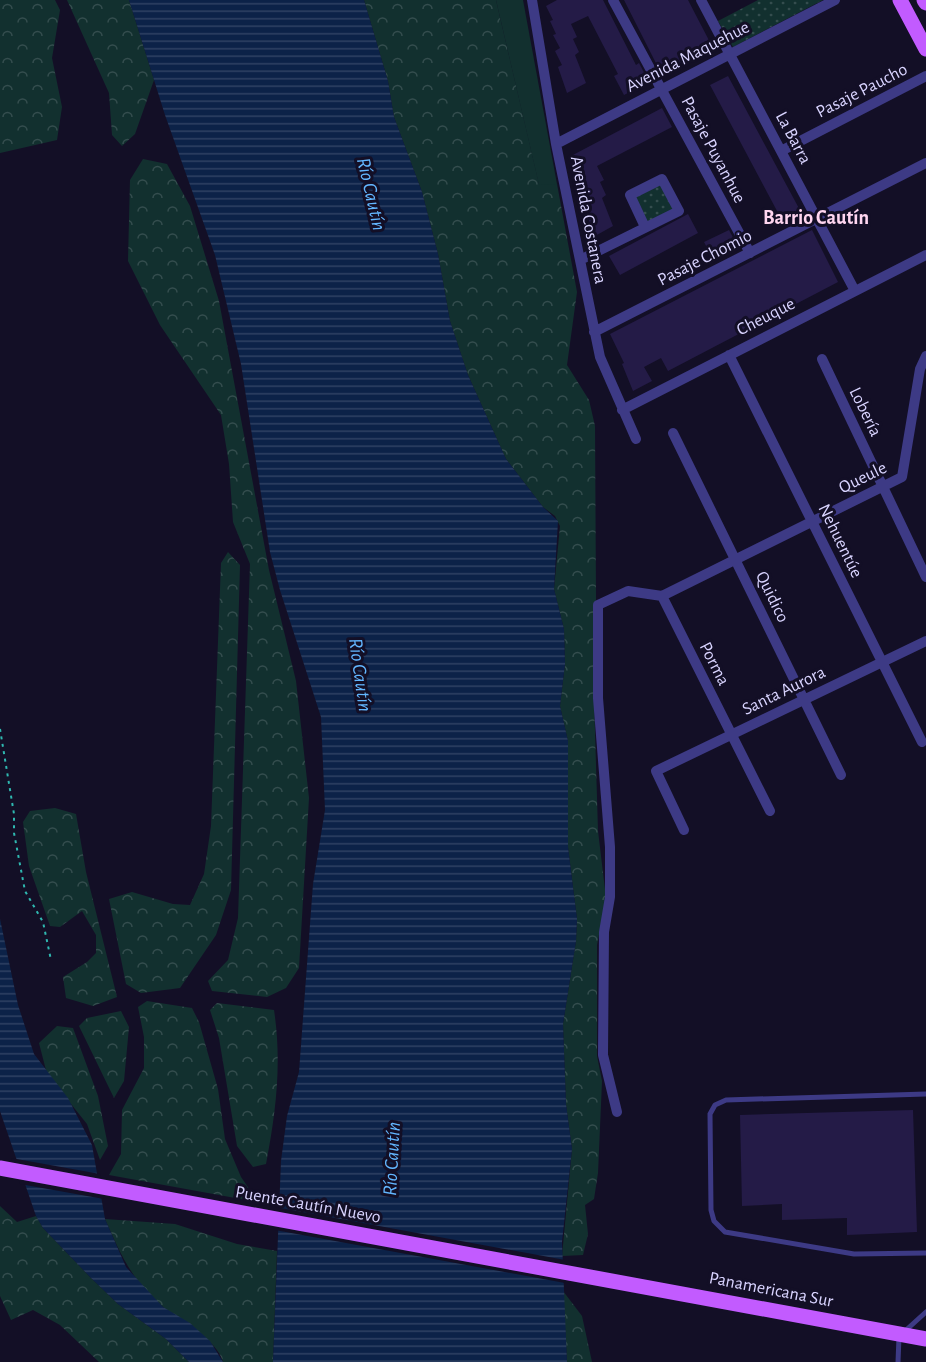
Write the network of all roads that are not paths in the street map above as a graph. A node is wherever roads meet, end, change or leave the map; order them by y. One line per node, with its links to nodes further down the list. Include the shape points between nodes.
1 (532, 0): 10 (street, Avenida Costanera)
2 (613, 0): 9 (street, Pasaje Puyanhue)
3 (701, 0): 7 (street, La Barra)
4 (835, 0): 7 (street, Avenida Maquehue)
5 (900, 0): 6 (main road)
6 (926, 49)
7 (730, 54): 9 (street, Avenida Maquehue); 11 (street, La Barra)
8 (926, 76): 11 (street, Pasaje Paucho)
9 (662, 90): 10 (street, Avenida Maquehue); 15 (street, Pasaje Puyanhue)
10 (556, 144): 17 (street, Avenida Costanera)
11 (781, 151): 13 (street, La Barra)
12 (926, 163): 13 (street, Pasaje Chomio)
13 (817, 219): 15 (street, Pasaje Chomio); 18 (street, La Barra)
14 (645, 227): 14 (street, via 679,210 663,179 630,195); 17 (street)
15 (750, 253): 19 (street, Pasaje Chomio)
16 (926, 255): 18 (street, Cheuque)
17 (580, 260): 19 (street, Avenida Costanera)
18 (855, 291): 20 (street, Cheuque)
19 (594, 332): 23 (street, Avenida Costanera)
20 (729, 355): 23 (street, Cheuque); 27 (street, Nehuentúe)
21 (926, 356): 26 (street, Queule, via 920,369 902,477)
22 (822, 359): 26 (street, Lobería)
23 (622, 410): 25 (street, Avenida Costanera)
24 (673, 433): 28 (street, Quidico)
25 (636, 439)
26 (883, 487): 27 (street, Queule); 29 (street, Lobería)
27 (812, 522): 28 (street, Queule); 32 (street, Nehuentúe)
28 (735, 560): 30 (street, Queule); 33 (street, Quidico)
29 (926, 577)
30 (662, 596): 34 (street, Porma); 40 (street, via 628,591 598,605 598,698 610,887 604,932 603,1055)
31 (926, 641): 32 (street, Santa Aurora)
32 (882, 662): 33 (street, Santa Aurora); 35 (street, Nehuentúe)
33 (804, 699): 34 (street, Santa Aurora); 36 (street, Quidico)
34 (731, 735): 37 (street, Porma); 38 (street, Santa Aurora, via 656,771)
35 (922, 742)
36 (841, 775)
37 (770, 811)
38 (684, 830)
39 (926, 1094): 42 (lane, via 726,1100 712,1109 711,1210 714,1221 725,1232 854,1254)
40 (617, 1112)
41 (0, 1168): 43 (main road, Puente Cautín Nuevo)
42 (926, 1254)
43 (609, 1280): 45 (main road, Panamericana Sur)
44 (926, 1312): 45 (lane)
45 (899, 1335): 46 (main road, Panamericana Sur); 47 (lane)
46 (926, 1340)
47 (897, 1362)

